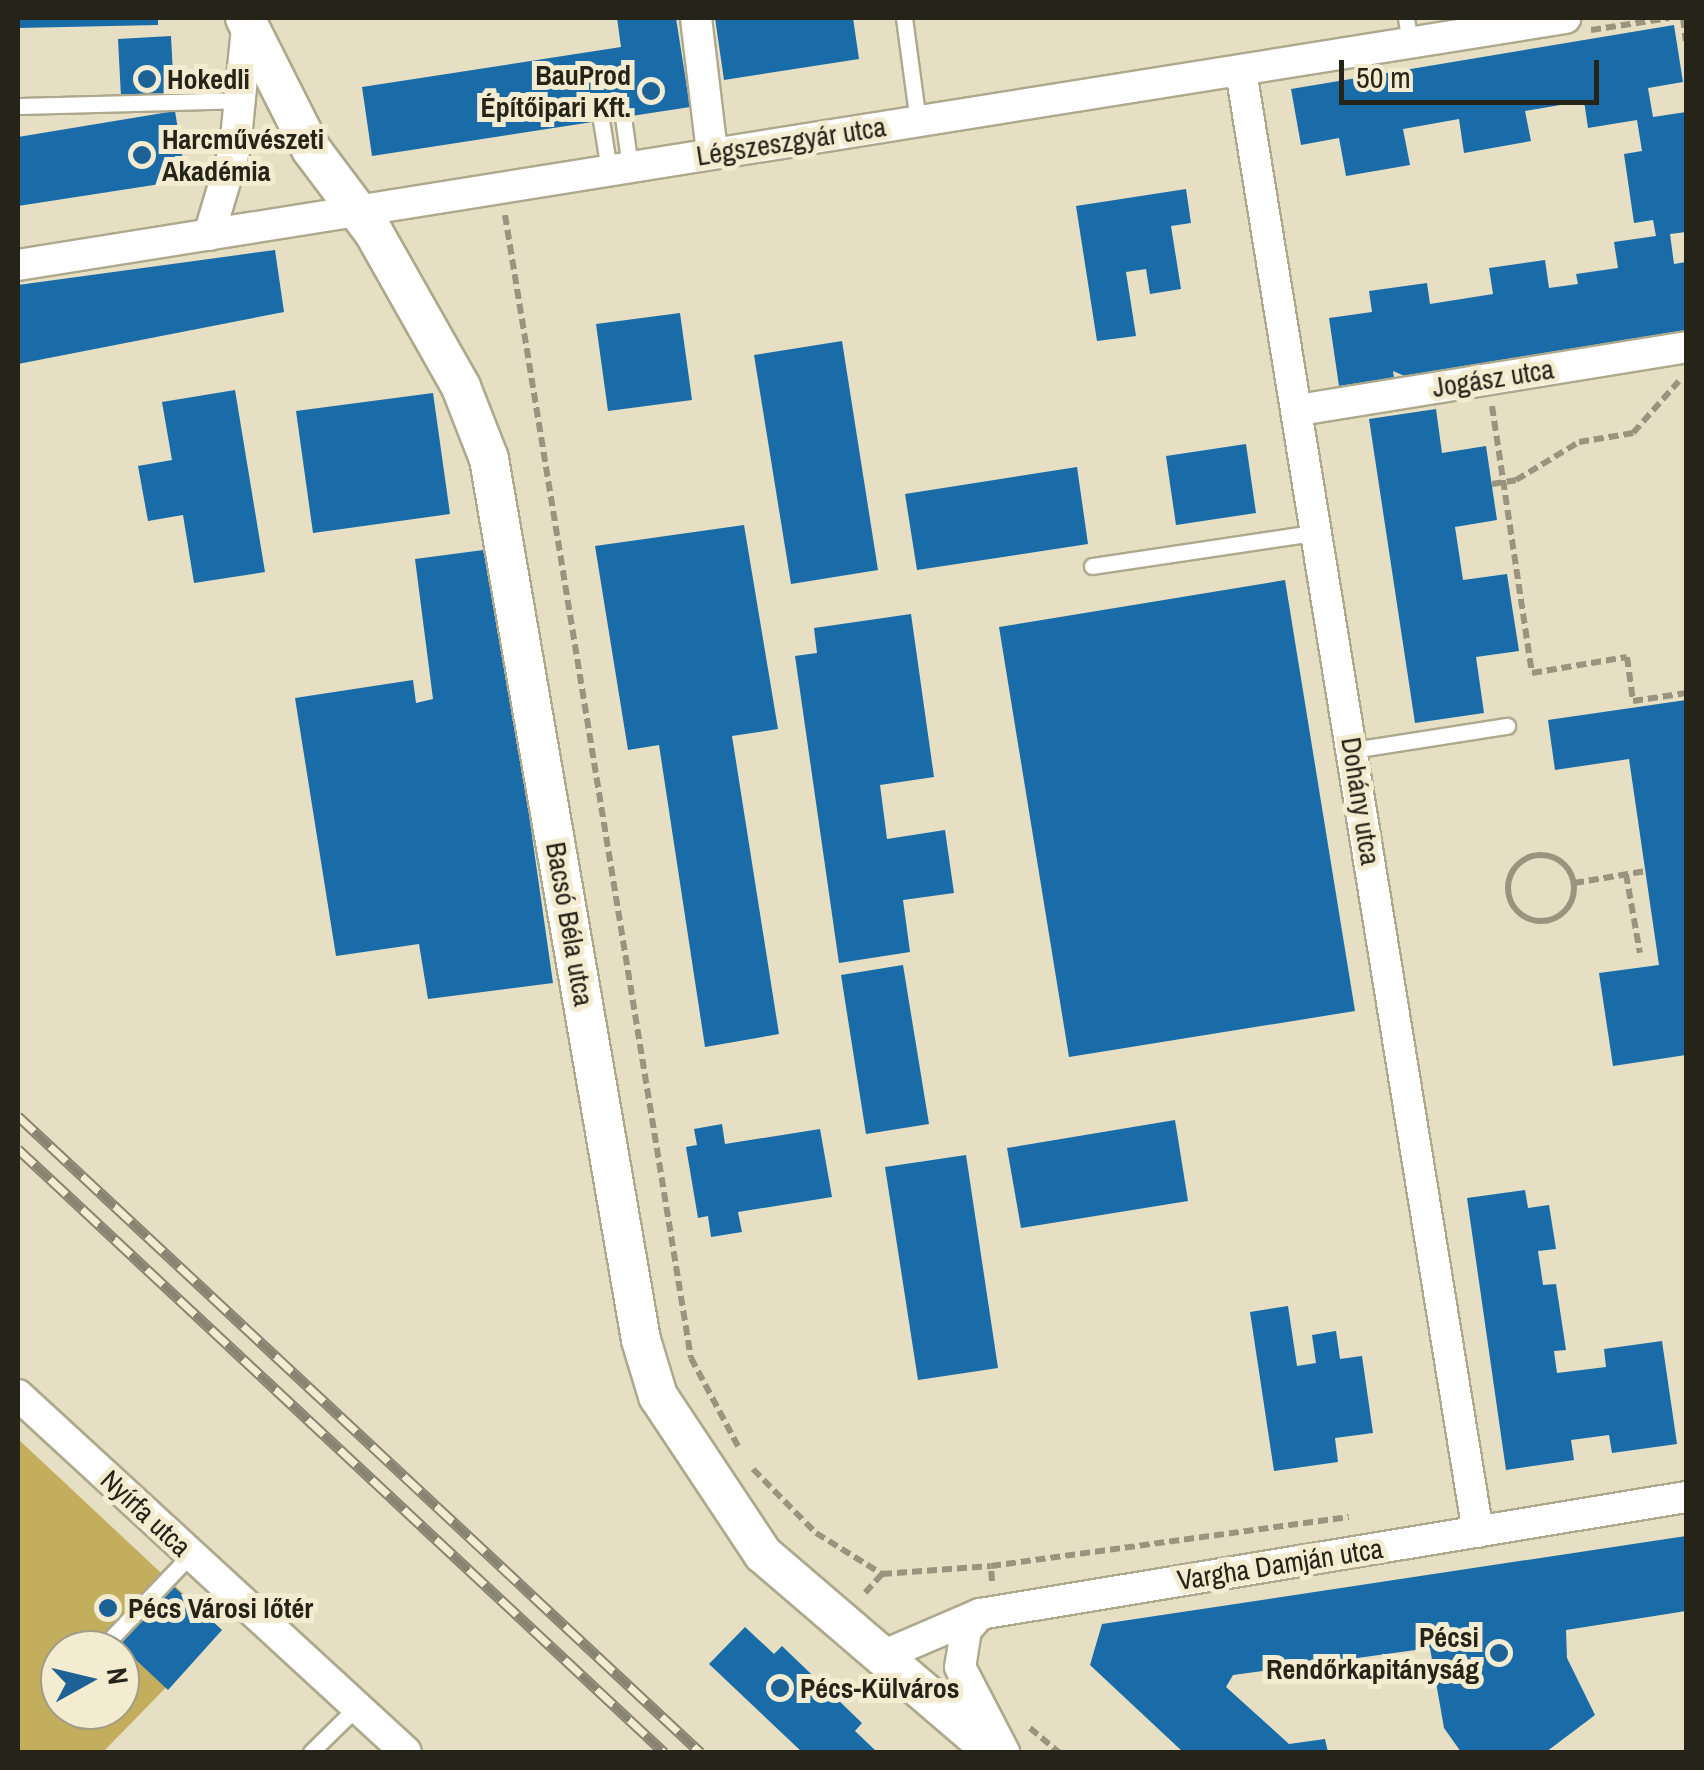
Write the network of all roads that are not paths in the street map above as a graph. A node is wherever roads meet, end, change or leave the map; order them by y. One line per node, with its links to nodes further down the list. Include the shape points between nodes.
1 (696, 18): 12 (street)
2 (904, 18): 11 (lane)
3 (1565, 18): 5 (street, Légszeszgyár utca)
4 (246, 22): 7 (street); 14 (street, Bacsó Béla utca, via 311,148)
5 (1409, 30): 6 (street, Légszeszgyár utca)
6 (1241, 70): 11 (street, Légszeszgyár utca); 18 (street, Dohány utca)
7 (240, 100): 8 (lane); 15 (street)
8 (18, 106)
9 (622, 118): 13 (lane)
10 (602, 120): 13 (lane)
11 (918, 121): 12 (street, Légszeszgyár utca)
12 (712, 153): 13 (street, Légszeszgyár utca)
13 (620, 169): 14 (street, Légszeszgyár utca)
14 (359, 213): 15 (street, Légszeszgyár utca); 29 (street, Bacsó Béla utca, via 461,387 489,460 650,1374 720,1497 762,1554)
15 (208, 235): 16 (street, Légszeszgyár utca)
16 (18, 265)
17 (1686, 347): 18 (street, Jogász utca)
18 (1299, 410): 19 (street, Dohány utca)
19 (1320, 532): 20 (lane); 22 (street, Dohány utca)
20 (1092, 566)
21 (1507, 726): 22 (lane)
22 (1353, 750): 25 (street, Dohány utca)
23 (18, 1395): 26 (street, Nyírfa utca)
24 (1686, 1498): 25 (street, Vargha Damján utca)
25 (1478, 1532): 27 (street, Vargha Damján utca)
26 (191, 1554): 28 (lane); 30 (street, Nyírfa utca)
27 (980, 1614): 29 (street, Vargha Damján utca); 34 (street, via 966,1630 960,1668)
28 (119, 1630)
29 (882, 1656): 33 (street, Bacsó Béla utca)
30 (357, 1707): 31 (lane); 32 (street, Nyírfa utca)
31 (311, 1752)
32 (406, 1752)
33 (994, 1752)
34 (1004, 1752)

